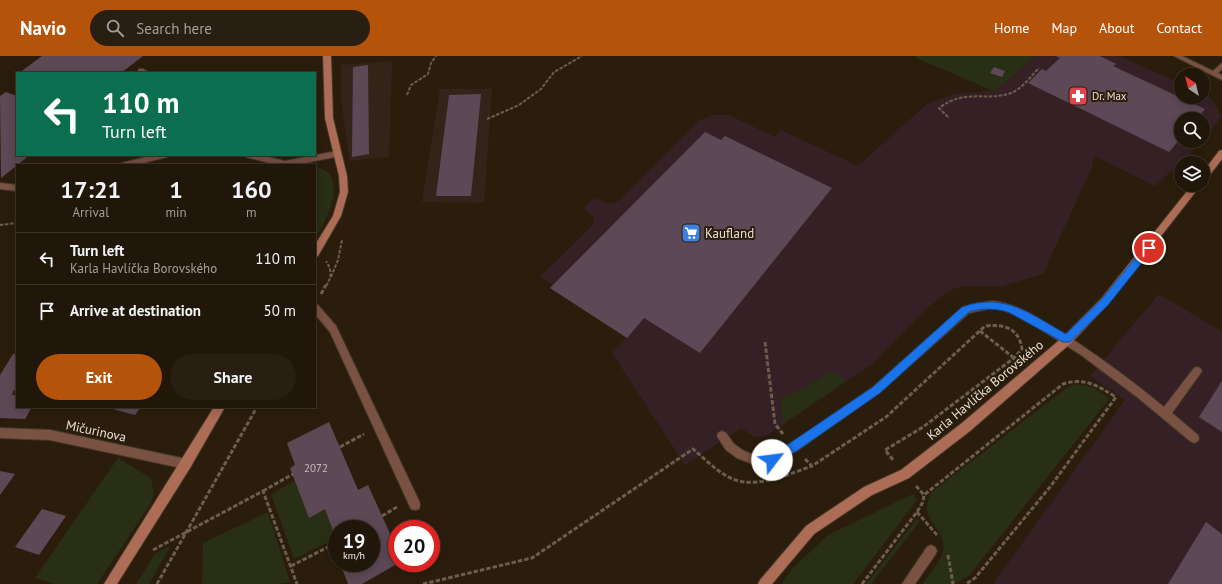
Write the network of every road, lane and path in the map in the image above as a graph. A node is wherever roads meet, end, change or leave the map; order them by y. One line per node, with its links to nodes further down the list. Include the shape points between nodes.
1 (327, 56): 13 (street, via 329,118)
2 (436, 56): 9 (path, via 428,74 411,85)
3 (582, 56): 11 (path, via 554,72 541,89 519,105)
4 (1177, 56): 7 (lane)
5 (1222, 65): 7 (lane)
6 (1039, 68): 10 (path, via 1012,93 958,96 946,102 939,108)
7 (1214, 74): 8 (lane)
8 (1222, 78)
9 (407, 95)
10 (948, 117)
11 (488, 119)
12 (1222, 153): 19 (street)
13 (337, 154): 17 (lane); 25 (street, via 344,192 337,216)
14 (160, 156): 16 (lane)
15 (253, 156): 18 (lane)
16 (130, 164)
17 (285, 164)
18 (285, 164)
19 (1210, 169)
20 (0, 186): 21 (lane)
21 (16, 188)
22 (1191, 192): 29 (street, Karla Havlíčka Borovského, via 1104,302)
23 (16, 223): 24 (path)
24 (0, 225)
25 (316, 251)
26 (324, 259): 27 (path, via 332,270 331,278)
27 (319, 296)
28 (316, 309): 35 (lane, via 333,329)
29 (1066, 340): 34 (lane, via 1131,386); 37 (lane, via 1014,310 1001,306 979,306 966,310 876,390 772,460 755,460 741,455 730,447); 43 (street, Karla Havlíčka Borovského, via 966,427)
30 (1014, 358): 30 (path, via 980,332 985,326 1002,326 1017,334 1022,349); 43 (path, via 924,427 885,450)
31 (1197, 371): 34 (lane)
32 (219, 408): 41 (street)
33 (256, 408): 47 (path)
34 (1165, 414): 38 (lane)
35 (378, 426): 39 (path); 46 (lane)
36 (0, 433): 41 (street, Mičurinova, via 50,436)
37 (722, 436)
38 (1194, 438)
39 (340, 447)
40 (693, 449): 55 (path, via 532,558)
41 (186, 464): 52 (street)
42 (293, 474): 44 (path)
43 (905, 474): 45 (path); 56 (street, Karla Havlíčka Borovského, via 868,491 810,530)
44 (263, 491): 47 (path); 51 (path)
45 (924, 495): 57 (path, via 917,512); 59 (path, via 1063,384 1074,380 1090,382 1116,397 1050,487 974,578)
46 (415, 505)
47 (188, 531): 49 (path); 53 (path)
48 (328, 547): 51 (path)
49 (151, 551)
50 (932, 551): 58 (lane)
51 (291, 566): 54 (path)
52 (110, 584)
53 (157, 584)
54 (298, 584)
55 (424, 584)
56 (764, 584)
57 (862, 584)
58 (908, 584)
59 (966, 584)

